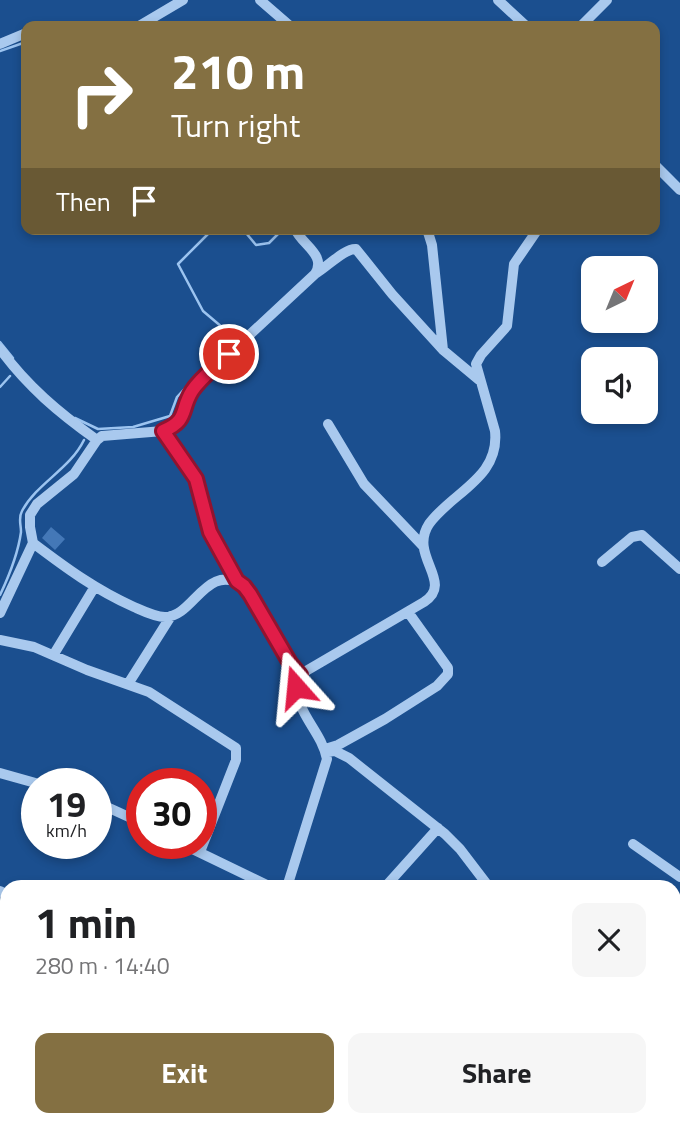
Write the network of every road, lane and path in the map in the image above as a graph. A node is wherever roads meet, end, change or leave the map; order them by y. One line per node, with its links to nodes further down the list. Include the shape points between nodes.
1 (183, 0): 5 (street)
2 (260, 0): 6 (street)
3 (498, 0): 7 (street)
4 (607, 0): 8 (street)
5 (147, 21)
6 (284, 21)
7 (520, 21)
8 (586, 21)
9 (21, 35): 10 (street)
10 (0, 44)
11 (660, 170): 12 (street)
12 (680, 190)
13 (300, 235): 16 (street, via 319,259)
14 (429, 235): 18 (street)
15 (534, 235): 19 (street, via 514,264 509,322 477,360)
16 (315, 274): 18 (street, via 347,250 356,249); 21 (street, via 200,381 182,418)
17 (0, 349): 22 (street, via 31,387)
18 (443, 350): 19 (street)
19 (479, 380): 24 (street, via 495,431 495,451 487,468 428,526)
20 (328, 424): 24 (street, via 364,484)
21 (163, 431): 22 (street, via 112,433); 27 (street, via 196,479 210,532)
22 (97, 440): 23 (street, via 74,474 30,515)
23 (33, 543): 28 (street); 30 (street)
24 (423, 546): 29 (street, via 436,587 429,599)
25 (602, 562): 26 (street, via 632,537 642,535)
26 (680, 569)
27 (237, 581): 31 (street, via 218,581); 34 (street)
28 (94, 588): 31 (street, via 159,616); 33 (street)
29 (408, 612): 34 (street); 36 (street, via 448,668 444,680 385,719)
30 (0, 613)
31 (171, 616): 35 (street)
32 (0, 640): 33 (street)
33 (54, 654): 35 (street)
34 (300, 675): 36 (street, via 298,704)
35 (128, 684): 39 (street, via 149,692 236,748 236,760)
36 (325, 750): 40 (street, via 349,758); 45 (street, via 327,765)
37 (0, 773): 38 (street)
38 (21, 779)
39 (217, 809)
40 (438, 828): 46 (street); 47 (street)
41 (633, 844): 43 (street)
42 (214, 859): 44 (street)
43 (680, 877)
44 (257, 880)
45 (289, 880)
46 (391, 880)
47 (484, 880)

